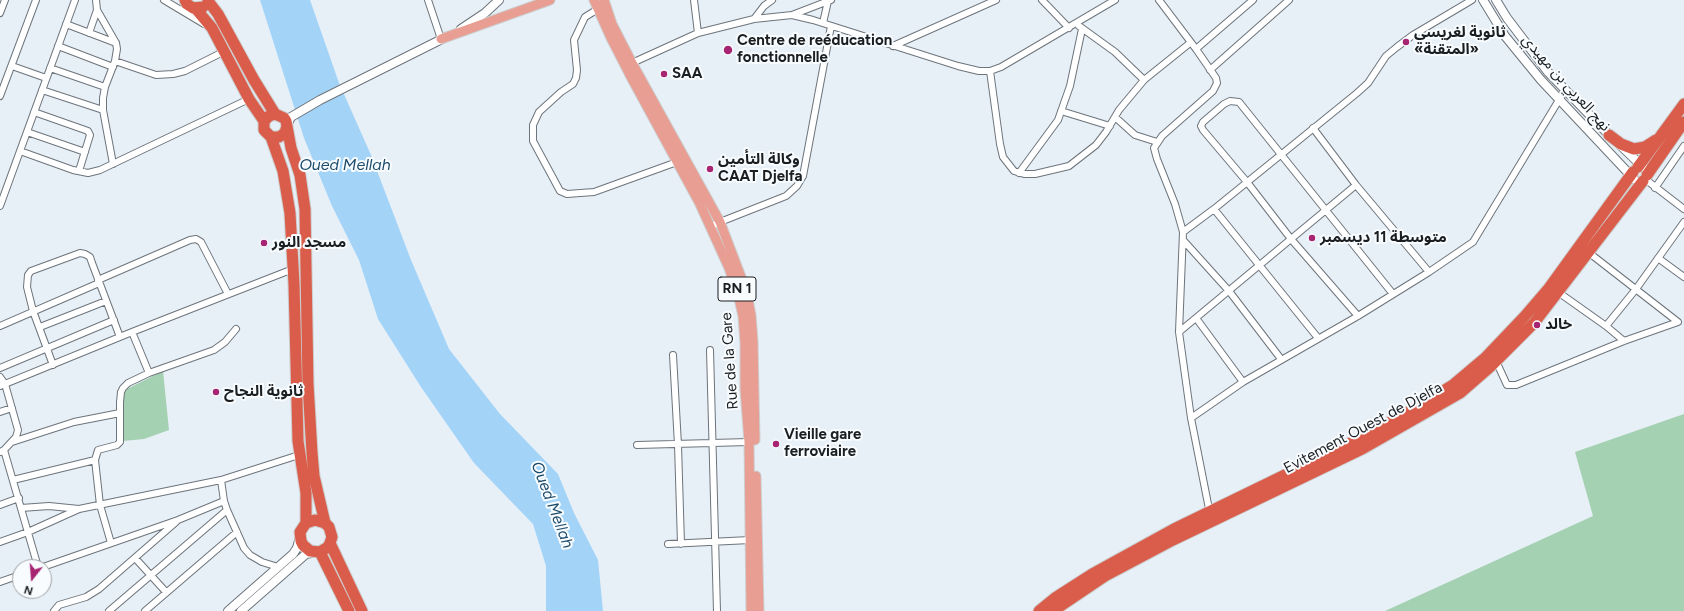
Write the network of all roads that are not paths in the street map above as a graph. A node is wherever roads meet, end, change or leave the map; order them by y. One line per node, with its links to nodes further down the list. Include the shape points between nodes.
1 (5, 0): 28 (street)
2 (36, 0): 48 (street)
3 (74, 0): 32 (street)
4 (96, 0): 27 (street)
5 (164, 0): 35 (street)
6 (185, 0): 25 (highway, via 189,7)
7 (208, 0): 25 (highway, via 203,7); 66 (highway, via 254,80)
8 (428, 0): 40 (street)
9 (550, 0): 40 (main road)
10 (594, 0): 26 (main road, Rue de la Gare / RN 1)
11 (604, 0): 49 (main road, Rue de la Gare / RN 1)
12 (694, 0): 39 (street)
13 (772, 0): 30 (street)
14 (996, 0): 44 (street)
15 (1042, 0): 36 (street)
16 (1115, 0): 33 (street)
17 (1159, 0): 41 (street)
18 (1253, 0): 45 (street)
19 (1290, 0): 51 (street)
20 (1472, 0): 70 (street, via 1413,35 1386,56 1368,83)
21 (1483, 0): 60 (main road, نهج العربي بن مهيدي, via 1505,36)
22 (1496, 0): 57 (main road, نهج العربي بن مهيدي, via 1548,72)
23 (830, 1): 29 (street); 31 (street)
24 (494, 2): 40 (main road, via 468,26)
25 (196, 9): 35 (highway)
26 (598, 9): 49 (main road, Rue de la Gare / RN 1); 80 (street, via 585,17 574,40 576,78 573,84 540,112 533,125 533,141 560,191 567,194 594,192)
27 (97, 10): 38 (street); 42 (street)
28 (0, 13)
29 (792, 15): 30 (street); 31 (street)
30 (754, 19): 39 (street)
31 (823, 23): 34 (street)
32 (66, 24): 38 (street); 43 (street)
33 (1075, 24): 36 (street); 37 (street)
34 (831, 26): 44 (street); 92 (street, via 802,176 797,186 786,196)
35 (212, 28): 46 (highway)
36 (1069, 28): 52 (street)
37 (1082, 29): 54 (street, via 1115,52); 63 (street, via 1070,86)
38 (89, 32): 42 (street)
39 (698, 34): 49 (street)
40 (441, 39): 66 (main road)
41 (1190, 42): 45 (street); 54 (street)
42 (116, 43): 47 (street)
43 (58, 46): 47 (street); 50 (street)
44 (893, 46): 52 (street, via 958,66)
45 (1196, 49): 51 (street)
46 (225, 51): 47 (street, via 173,74 156,75); 59 (highway)
47 (114, 64): 55 (street)
48 (12, 66): 53 (street); 58 (street)
49 (629, 66): 80 (main road, Rue de la Gare / RN 1); 92 (main road, Rue de la Gare / RN 1)
50 (50, 68): 53 (street); 55 (street)
51 (1210, 70): 75 (street, via 1217,83 1213,91)
52 (990, 71): 83 (street, via 1003,157 1014,171)
53 (46, 78): 56 (street)
54 (1144, 80): 65 (street)
55 (105, 87): 62 (street)
56 (42, 90): 62 (street); 64 (street)
57 (1565, 90): 60 (street); 73 (main road, نهج العربي بن مهيدي)
58 (0, 96)
59 (249, 99): 67 (highway); 81 (street)
60 (1559, 99): 84 (main road, نهج العربي بن مهيدي); 102 (street, via 1473,242)
61 (1684, 104): 72 (highway, Evitement Ouest de Djelfa)
62 (103, 110): 81 (street)
63 (1061, 111): 69 (street); 83 (street, via 1058,120)
64 (34, 112): 71 (street); 78 (street, via 87,129 90,135)
65 (1115, 117): 69 (street); 75 (street, via 1135,135)
66 (284, 120): 67 (highway, via 269,116); 74 (highway, via 285,133); 161 (highway, via 300,174 305,210 312,454 314,476)
67 (264, 121): 74 (highway, via 264,130)
68 (1684, 122): 84 (highway, Evitement Ouest de Djelfa)
69 (1110, 126): 83 (street, via 1096,145 1069,166 1035,174)
70 (1313, 128): 79 (street); 86 (street)
71 (27, 132): 77 (street); 78 (street)
72 (1662, 134): 73 (highway, via 1645,147 1634,149); 84 (highway, Evitement Ouest de Djelfa)
73 (1609, 135): 84 (main road, نهج العربي بن مهيدي)
74 (271, 137): 101 (highway, via 287,191)
75 (1158, 142): 95 (street, via 1154,148 1155,153)
76 (1684, 146): 87 (street)
77 (20, 151): 82 (street); 88 (street)
78 (84, 152): 82 (street)
79 (1282, 154): 85 (street); 85 (street, via 1239,102 1230,101 1224,104 1201,126); 91 (street)
80 (677, 162): 94 (main road, Rue de la Gare / RN 1)
81 (113, 164): 82 (street, via 100,170)
82 (80, 171)
83 (1020, 173)
84 (1639, 173): 87 (street); 98 (highway, Evitement Ouest de Djelfa); 158 (highway, Evitement Ouest de Djelfa, via 1624,186 1554,282 1525,316 1485,358 1453,385 1409,413)
85 (1247, 182): 90 (street); 96 (street)
86 (1356, 185): 91 (street); 102 (street)
87 (1655, 188): 89 (street)
88 (0, 206)
89 (1683, 206)
90 (1214, 209): 95 (street); 100 (street)
91 (1326, 210): 96 (street); 109 (street)
92 (720, 222): 94 (street); 190 (main road, Rue de la Gare / RN 1, via 746,290 751,315)
93 (1684, 222): 99 (street)
94 (710, 227): 141 (main road, Rue de la Gare / RN 1, via 729,268 741,308)
95 (1183, 232): 97 (street)
96 (1291, 239): 100 (street); 112 (street)
97 (1183, 240): 106 (street); 121 (street)
98 (1588, 252): 105 (street); 107 (highway, Evitement Ouest de Djelfa)
99 (1658, 258): 103 (street); 105 (street)
100 (1260, 264): 106 (street); 123 (street)
101 (293, 269): 108 (street); 146 (highway)
102 (1429, 272): 109 (street)
103 (1684, 277)
104 (99, 282): 108 (street, via 194,239 201,242); 110 (street); 111 (street); 111 (street, via 90,257 80,253 31,271 26,281)
105 (1636, 289): 115 (street); 117 (street)
106 (1229, 291): 113 (street); 128 (street)
107 (1558, 292): 117 (street); 129 (highway, Evitement Ouest de Djelfa, via 1534,323)
108 (228, 294): 120 (street)
109 (1393, 294): 112 (street)
110 (106, 301): 114 (street); 118 (street)
111 (33, 311): 116 (street); 118 (street)
112 (1358, 316): 123 (street)
113 (1196, 318): 121 (street); 134 (street)
114 (114, 320): 122 (street); 125 (street)
115 (1681, 321): 124 (street)
116 (0, 326)
117 (1606, 326): 124 (street)
118 (40, 327): 125 (street)
119 (236, 329): 132 (street, via 214,350)
120 (132, 332): 122 (street); 132 (street)
121 (1179, 332): 139 (street)
122 (120, 337): 130 (street)
123 (1318, 338): 128 (street)
124 (1624, 341): 129 (street, via 1516,385 1507,385)
125 (47, 349): 130 (street); 131 (street)
126 (710, 350): 142 (street)
127 (673, 355): 144 (street)
128 (1281, 359): 134 (street)
129 (1496, 361): 158 (highway, Evitement Ouest de Djelfa, via 1460,393 1362,449)
130 (53, 365): 135 (street)
131 (0, 368)
132 (149, 373): 138 (street, via 123,388)
133 (0, 377): 135 (street)
134 (1243, 382): 139 (street)
135 (3, 385): 136 (street)
136 (12, 408): 137 (street); 140 (street, via 18,430)
137 (0, 412)
138 (120, 412): 140 (street, via 74,422); 148 (street, via 120,442 98,450)
139 (1191, 418): 158 (street)
140 (12, 442): 145 (street)
141 (750, 442): 142 (street); 165 (main road, Rue de la Gare / RN 1)
142 (712, 444): 144 (street); 169 (street)
143 (637, 445): 144 (street)
144 (678, 445): 171 (street)
145 (2, 451): 147 (street)
146 (300, 455): 150 (street); 160 (highway, via 306,492)
147 (3, 458): 149 (street)
148 (95, 460): 149 (street); 154 (street)
149 (13, 480): 151 (street)
150 (222, 480): 152 (street); 154 (street)
151 (19, 498): 153 (street); 155 (street)
152 (224, 501): 157 (street); 159 (street)
153 (0, 505)
154 (100, 505): 156 (street); 167 (street)
155 (21, 508): 156 (street, via 49,506); 162 (street)
156 (79, 509): 162 (street)
157 (227, 510): 163 (street); 177 (street)
158 (1211, 517): 191 (highway, via 1174,528 1094,573); 192 (highway, Evitement Ouest de Djelfa, via 1105,576)
159 (178, 520): 167 (street); 173 (street)
160 (306, 523): 161 (highway, via 315,520); 164 (highway, via 302,527)
161 (325, 523): 168 (highway, via 331,532)
162 (28, 532): 166 (street); 174 (street)
163 (237, 532): 176 (street, via 250,555); 180 (street)
164 (300, 537): 172 (highway, via 306,549); 176 (main road, via 293,554)
165 (750, 540): 169 (street); 189 (main road, Rue de la Gare / RN 1)
166 (0, 542)
167 (111, 543): 175 (street)
168 (330, 543): 172 (highway, via 328,547); 187 (highway)
169 (716, 543): 171 (street); 188 (street)
170 (668, 544): 171 (street)
171 (681, 544)
172 (317, 552): 185 (main road, via 306,554); 186 (highway)
173 (135, 558): 177 (street); 181 (street, via 92,594 59,605)
174 (36, 559)
175 (52, 564)
176 (278, 567): 184 (main road)
177 (151, 575): 180 (street); 182 (street)
178 (12, 578): 179 (street)
179 (0, 582)
180 (166, 592): 183 (street)
181 (54, 611)
182 (109, 611)
183 (145, 611)
184 (228, 611)
185 (241, 611)
186 (349, 611)
187 (362, 611)
188 (717, 611)
189 (750, 611)
190 (759, 611)
191 (1040, 611)
192 (1053, 611)

